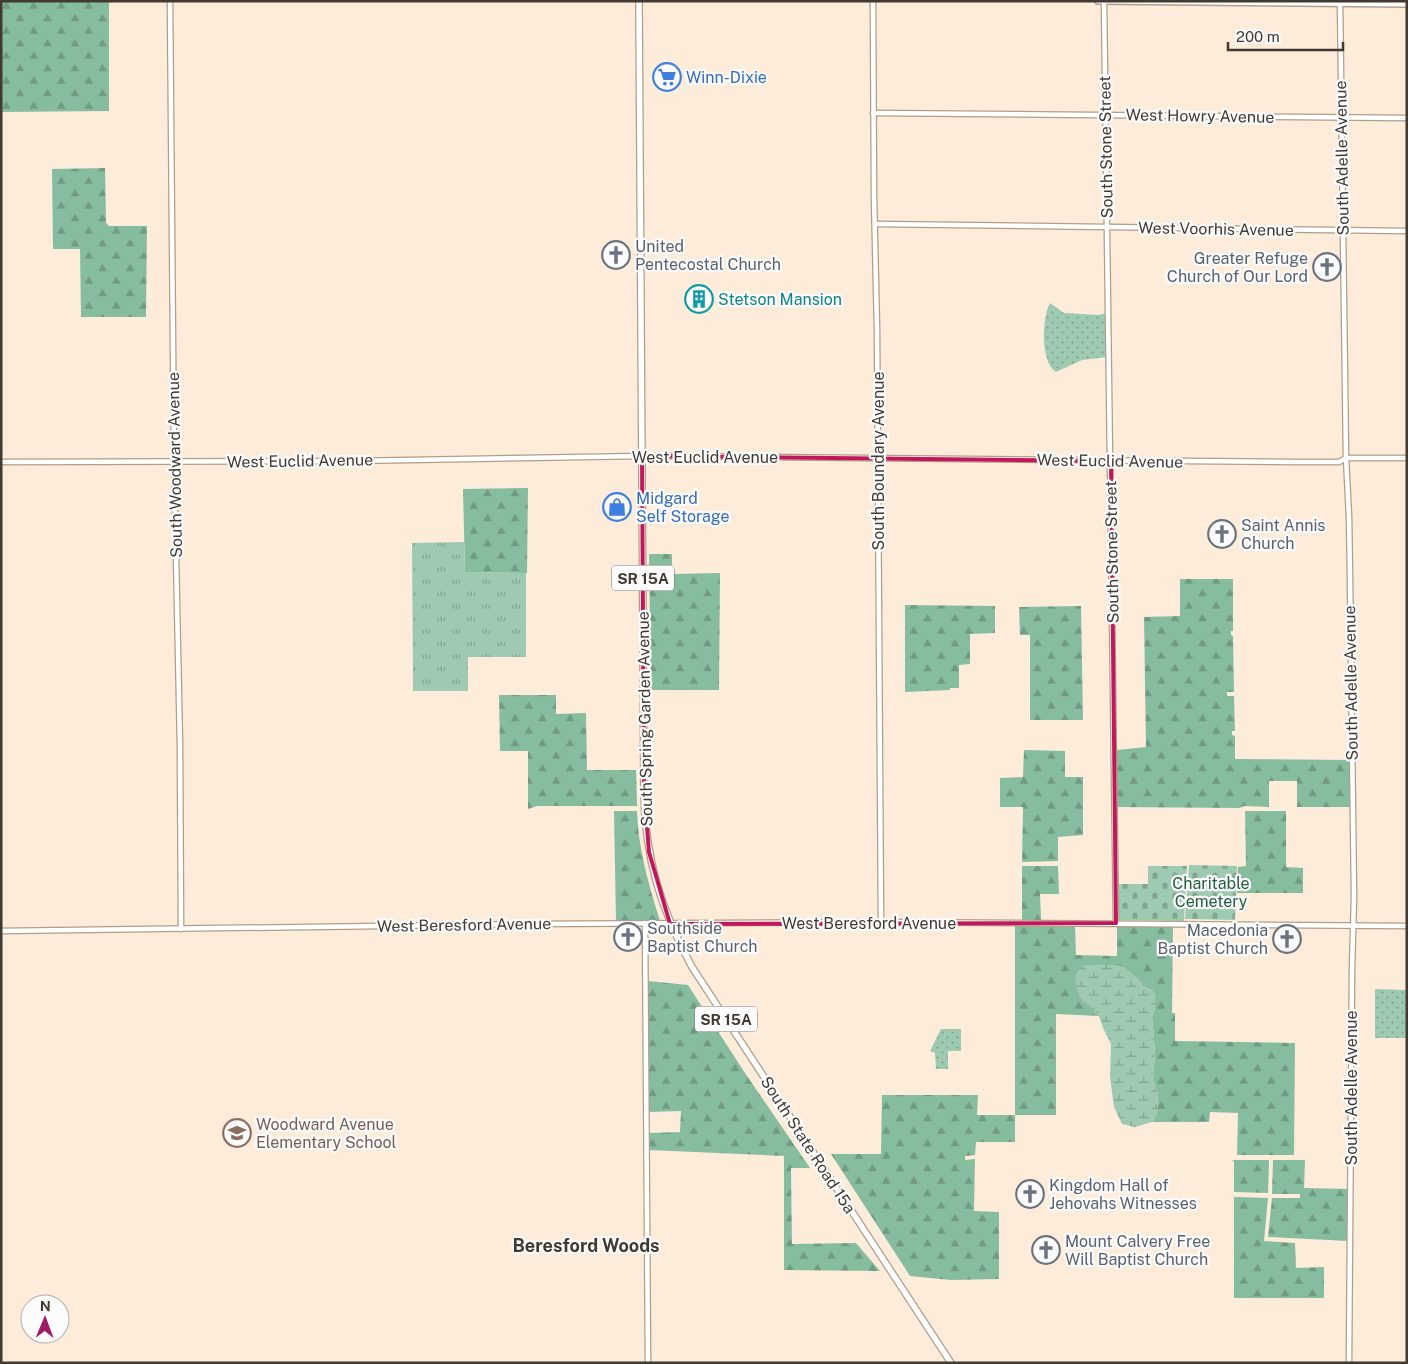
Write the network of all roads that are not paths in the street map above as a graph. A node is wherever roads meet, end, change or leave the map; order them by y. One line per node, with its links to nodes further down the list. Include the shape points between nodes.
1 (170, 1): 20 (street, South Woodward Avenue)
2 (639, 1): 16 (highway, South Spring Garden Avenue / SR 15A)
3 (873, 1): 8 (street, South Boundary Avenue)
4 (1098, 1): 5 (main road)
5 (1104, 1): 6 (main road); 9 (street, South Stone Street)
6 (1340, 2): 7 (main road); 10 (street, South Adelle Avenue)
7 (1407, 4)
8 (873, 113): 9 (street, West Howry Avenue); 12 (street, South Boundary Avenue)
9 (1106, 115): 10 (street, West Howry Avenue); 13 (street, South Stone Street)
10 (1341, 117): 11 (street, West Howry Avenue); 14 (street, South Adelle Avenue)
11 (1407, 118)
12 (876, 224): 13 (street, West Voorhis Avenue); 17 (street, South Boundary Avenue)
13 (1107, 228): 14 (street, West Voorhis Avenue); 21 (street, South Stone Street)
14 (1344, 231): 15 (street, West Voorhis Avenue); 18 (street, South Adelle Avenue)
15 (1407, 231)
16 (642, 456): 17 (street, West Euclid Avenue); 20 (street, West Euclid Avenue); 26 (highway, South Spring Garden Avenue / SR 15A, via 644,808 652,866)
17 (877, 458): 21 (street, West Euclid Avenue); 23 (street, South Boundary Avenue)
18 (1346, 458): 19 (street, West Euclid Avenue); 21 (street, West Euclid Avenue, via 1340,462); 27 (street, South Adelle Avenue, via 1350,559)
19 (1407, 458)
20 (174, 461): 22 (street, West Euclid Avenue); 29 (street, South Woodward Avenue)
21 (1111, 461): 25 (street, South Stone Street)
22 (1, 462)
23 (881, 922): 25 (street, West Beresford Avenue); 26 (street, West Beresford Avenue)
24 (645, 923): 26 (street, West Beresford Avenue); 29 (street, West Beresford Avenue); 31 (street)
25 (1116, 923): 27 (street, West Beresford Avenue)
26 (670, 924): 32 (highway, South State Road 15a / SR 15A, via 699,979)
27 (1352, 925): 28 (street, West Beresford Avenue); 33 (street, South Adelle Avenue)
28 (1407, 926)
29 (180, 929): 30 (street, West Beresford Avenue)
30 (1, 931)
31 (648, 1363)
32 (951, 1363)
33 (1350, 1363)

